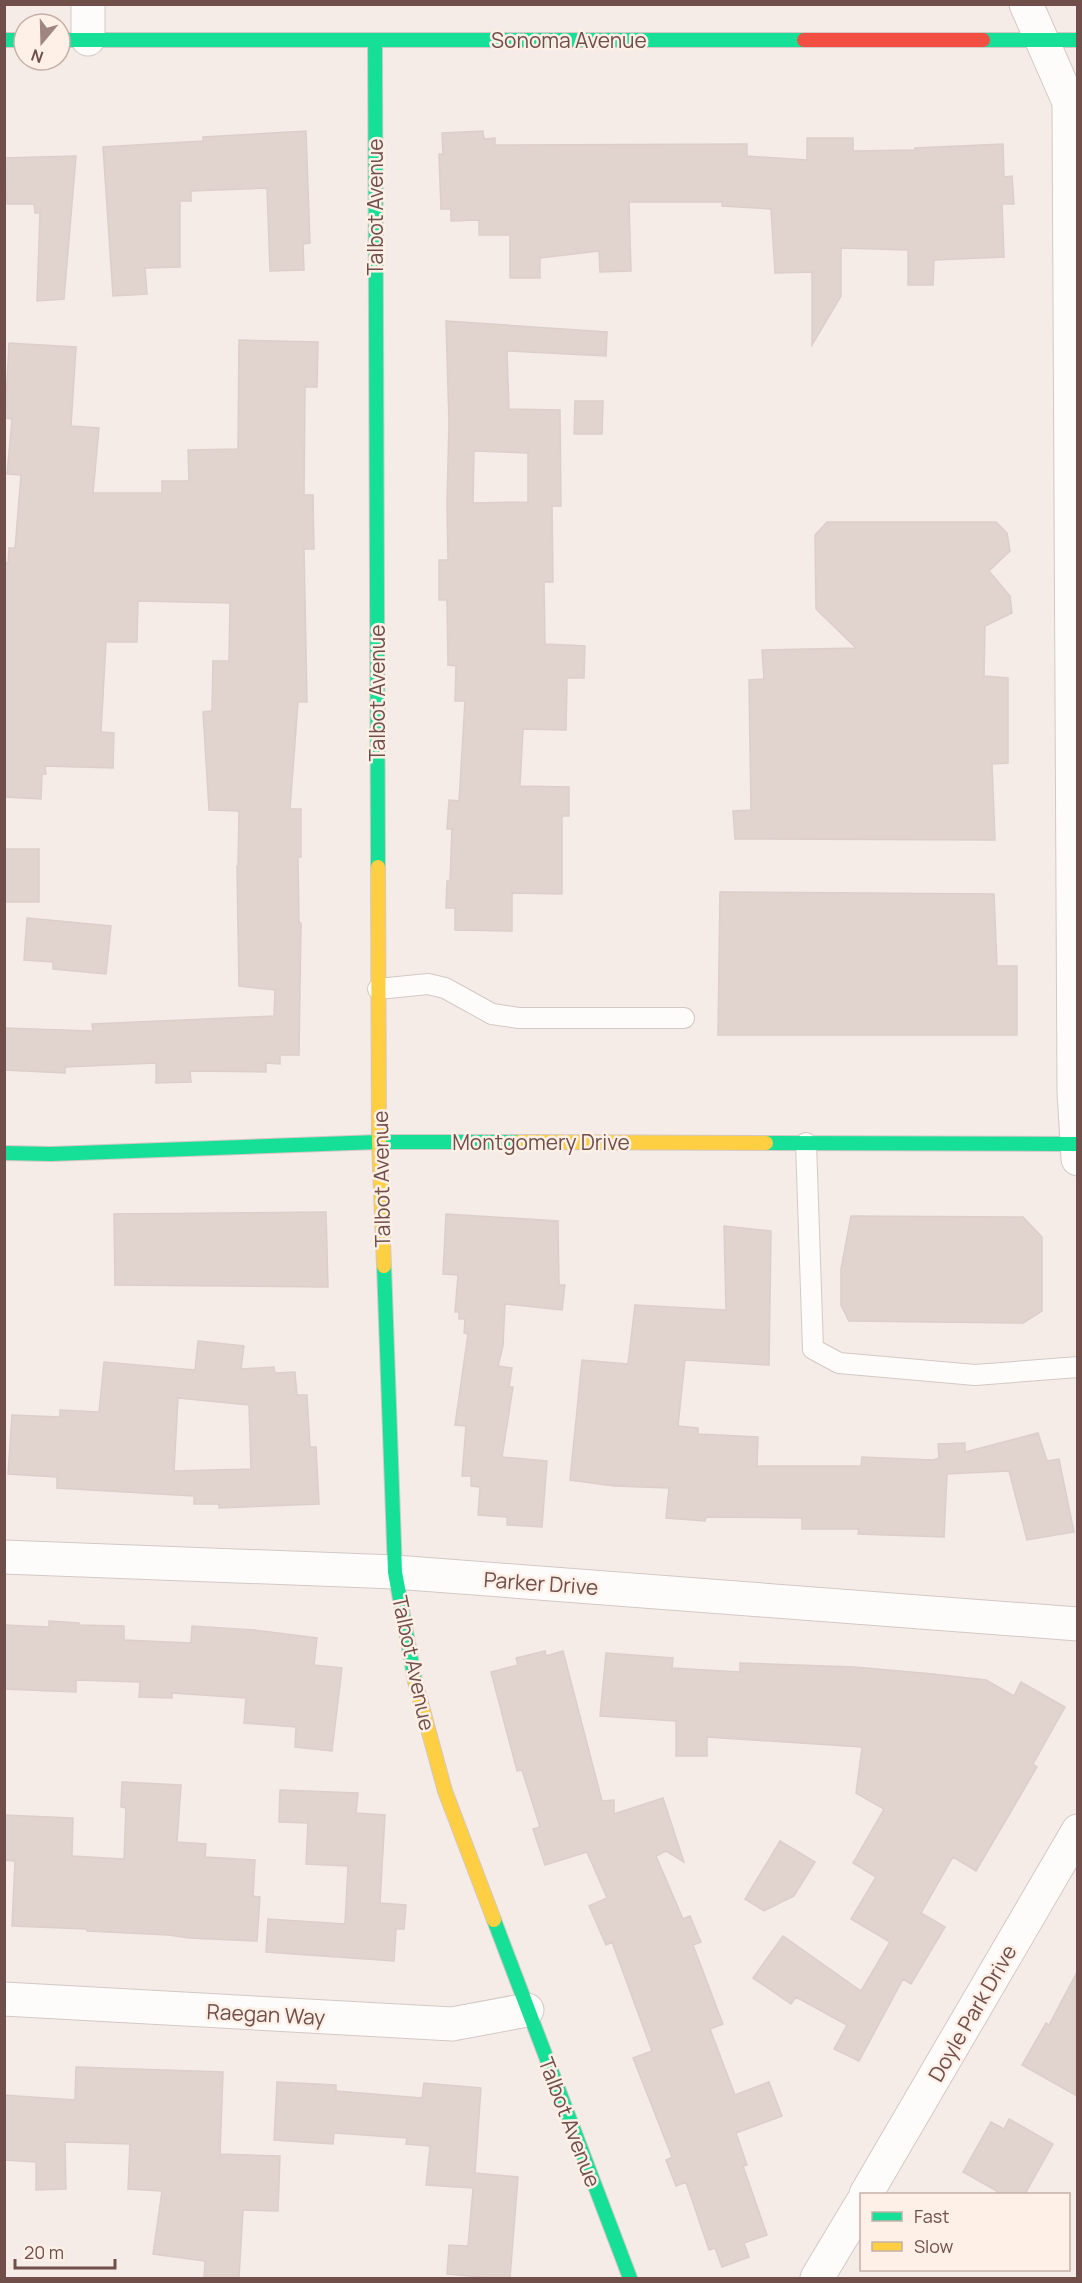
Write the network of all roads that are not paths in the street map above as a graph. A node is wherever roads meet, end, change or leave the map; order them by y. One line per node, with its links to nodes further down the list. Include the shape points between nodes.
1 (88, 4): 3 (street)
2 (1026, 4): 5 (street)
3 (74, 40): 4 (street, Sonoma Avenue)
4 (375, 40): 5 (street, Sonoma Avenue); 9 (street, Talbot Avenue)
5 (1043, 40): 6 (street, Sonoma Avenue); 7 (street, via 1069,102)
6 (1077, 40)
7 (1075, 357): 8 (street)
8 (1075, 726): 13 (street)
9 (378, 989): 10 (lane, via 415,984 436,986 492,1014 519,1018); 11 (street, Talbot Avenue)
10 (684, 1018)
11 (379, 1142): 12 (street, Montgomery Drive); 14 (street, Montgomery Drive); 17 (street, Talbot Avenue)
12 (806, 1143): 13 (street, Montgomery Drive); 15 (lane, via 813,1349 839,1363 975,1375)
13 (1077, 1149)
14 (4, 1153)
15 (1077, 1367)
16 (4, 1557): 17 (street, Parker Drive)
17 (396, 1572): 18 (street, Parker Drive); 21 (street, Talbot Avenue, via 418,1696 445,1791)
18 (1077, 1624)
19 (1077, 1831): 22 (street, Doyle Park Drive)
20 (4, 1999): 21 (street, Raegan Way, via 452,2024)
21 (526, 2010): 24 (street, Talbot Avenue)
22 (867, 2193)
23 (860, 2205): 25 (street)
24 (630, 2278)
25 (818, 2278)

